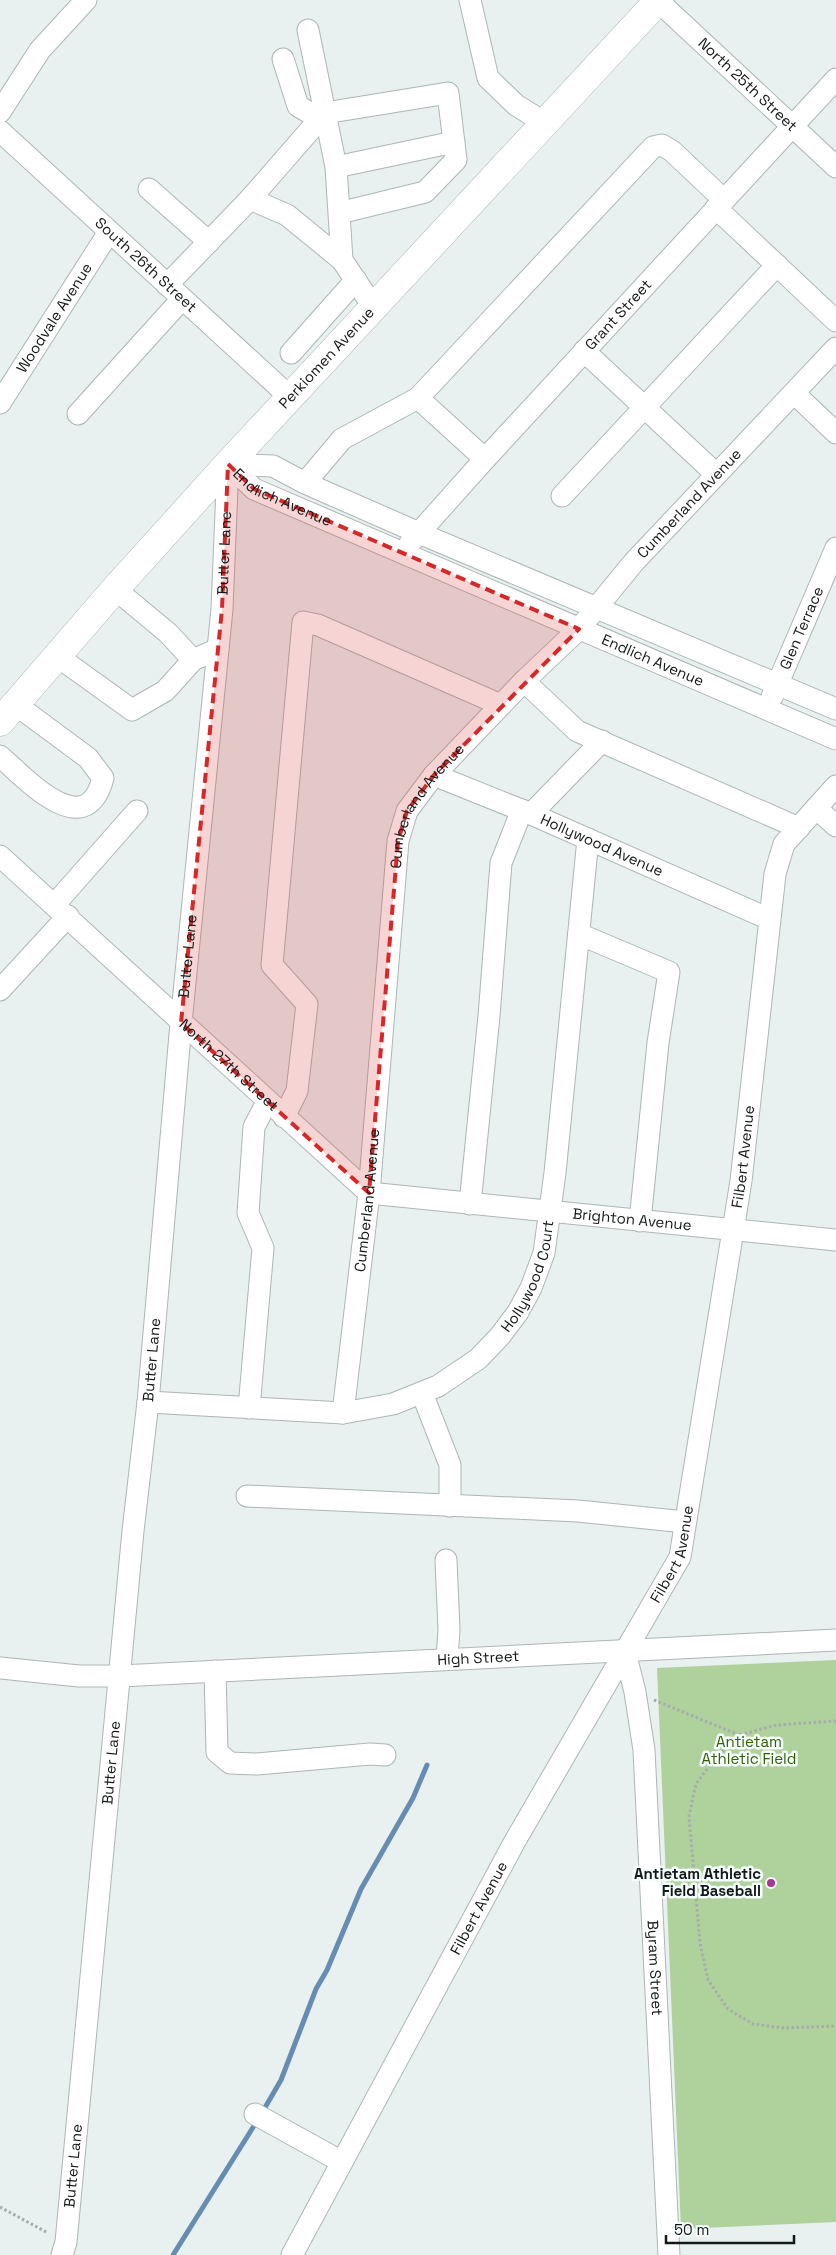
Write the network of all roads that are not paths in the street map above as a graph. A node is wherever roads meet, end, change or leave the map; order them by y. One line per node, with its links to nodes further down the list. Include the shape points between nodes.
1 (86, 0): 7 (street, via 40,50)
2 (470, 0): 9 (street, via 488,78 516,105)
3 (658, 0): 9 (main road, Perkiomen Avenue); 10 (street, North 25th Street)
4 (308, 30): 8 (street)
5 (283, 59): 8 (street, via 298,106 310,113)
6 (836, 79): 10 (street, Grant Street)
7 (0, 112)
8 (325, 113): 12 (street, via 448,92); 13 (street); 16 (street)
9 (545, 123): 25 (main road, Perkiomen Avenue)
10 (792, 126): 14 (street, North 25th Street); 17 (street, Grant Street)
11 (0, 131): 19 (street, South 26th Street)
12 (454, 142): 13 (street); 18 (street, via 456,160 425,192)
13 (336, 167): 18 (street)
14 (836, 167)
15 (149, 189): 20 (street)
16 (250, 199): 20 (street); 21 (street, via 287,215)
17 (720, 204): 22 (street); 28 (street, Grant Street); 32 (street, via 672,151 662,145 653,148)
18 (339, 213): 21 (street)
19 (109, 232): 24 (street, South 26th Street); 33 (street, Woodvale Avenue)
20 (209, 242): 24 (street)
21 (342, 260): 23 (street)
22 (777, 266): 26 (street); 34 (street)
23 (356, 280): 25 (street); 29 (street)
24 (175, 292): 31 (street, South 26th Street); 35 (street)
25 (374, 308): 31 (main road, Perkiomen Avenue)
26 (836, 320)
27 (836, 348): 30 (street, Cumberland Avenue)
28 (584, 351): 34 (street); 37 (street, Grant Street)
29 (291, 353)
30 (794, 393): 36 (street); 39 (street, Cumberland Avenue)
31 (291, 398): 38 (main road, Perkiomen Avenue)
32 (418, 398): 37 (street); 40 (street, via 342,439)
33 (0, 403)
34 (644, 408): 39 (street); 41 (street)
35 (78, 414)
36 (836, 433)
37 (485, 458): 42 (street, Grant Street)
38 (228, 464): 40 (street, Endlich Avenue, via 273,466); 44 (street, Endlich Avenue, via 254,489); 45 (main road, Perkiomen Avenue); 48 (street, Butter Lane)
39 (716, 474): 46 (street, Cumberland Avenue)
40 (304, 483): 42 (street, Endlich Avenue)
41 (562, 496)
42 (419, 533): 44 (street, Grant Street); 46 (street, Endlich Avenue)
43 (836, 548): 52 (street, Glen Terrace)
44 (402, 552): 47 (street, Endlich Avenue)
45 (115, 589): 49 (main road, Perkiomen Avenue); 50 (street, via 168,633)
46 (596, 608): 47 (street, Cumberland Avenue); 52 (street, Endlich Avenue)
47 (580, 629): 51 (street, Cumberland Avenue); 54 (street, Endlich Avenue)
48 (218, 649): 50 (street); 73 (street, Butter Lane)
49 (56, 656): 50 (street, via 132,710 165,691); 56 (main road, Perkiomen Avenue)
50 (193, 660)
51 (524, 681): 53 (street, Cumberland Avenue); 58 (street, via 577,731)
52 (777, 684): 54 (street, Glen Terrace); 55 (street, Endlich Avenue)
53 (501, 705): 60 (street, Cumberland Avenue); 75 (street, via 318,625 303,622 272,965 307,1004 297,1091)
54 (767, 708): 57 (street, Endlich Avenue)
55 (836, 709)
56 (8, 713): 59 (street, via 88,758 103,778 99,794 87,807 75,809 31,784)
57 (836, 739)
58 (602, 741): 64 (street); 66 (street)
59 (0, 756)
60 (434, 774): 64 (street, Hollywood Avenue); 76 (street, Cumberland Avenue, via 408,811 398,841)
61 (836, 786): 62 (street, Filbert Avenue)
62 (816, 808): 65 (street); 66 (street, Filbert Avenue)
63 (137, 811): 69 (street)
64 (527, 812): 67 (street, Hollywood Avenue); 77 (street, via 501,863 490,1016)
65 (836, 826)
66 (799, 828): 70 (street, Filbert Avenue, via 784,844 779,856 771,894)
67 (588, 839): 70 (street, Hollywood Avenue); 71 (street, Hollywood Court)
68 (0, 857): 69 (street, North 27th Street)
69 (61, 910): 72 (street); 73 (street, North 27th Street)
70 (770, 919): 80 (street, Filbert Avenue)
71 (579, 934): 78 (street, Hollywood Court); 79 (street, via 669,972 655,1070)
72 (0, 990)
73 (181, 1023): 74 (street, North 27th Street); 83 (street, Butter Lane)
74 (268, 1102): 75 (street, North 27th Street); 84 (street, via 254,1127 248,1212 263,1248)
75 (284, 1118): 76 (street, North 27th Street)
76 (369, 1193): 77 (street, Brighton Avenue); 85 (street, Cumberland Avenue)
77 (470, 1204): 78 (street, Brighton Avenue)
78 (549, 1212): 79 (street, Brighton Avenue); 82 (street, Hollywood Court, via 542,1260 518,1312 478,1359 455,1376)
79 (640, 1221): 80 (street, Brighton Avenue)
80 (733, 1230): 81 (street, Brighton Avenue); 88 (street, Filbert Avenue)
81 (836, 1240)
82 (422, 1393): 85 (street, Hollywood Court, via 393,1404); 87 (street, via 450,1465)
83 (148, 1402): 84 (street, Hollywood Court); 95 (street, Butter Lane)
84 (249, 1408): 85 (street, Hollywood Court)
85 (343, 1413)
86 (247, 1496): 87 (street)
87 (450, 1506): 88 (street, via 578,1511)
88 (684, 1522): 91 (street, Filbert Avenue, via 680,1557)
89 (446, 1560): 92 (street)
90 (836, 1640): 91 (street, High Street)
91 (625, 1652): 92 (street, High Street); 98 (street, Filbert Avenue, via 515,1841); 101 (street, Byram Street, via 644,1750)
92 (447, 1658): 94 (street, High Street)
93 (0, 1668): 95 (street, High Street, via 79,1676)
94 (215, 1671): 95 (street, High Street); 96 (street, via 217,1752 230,1763)
95 (120, 1676): 99 (street, Butter Lane)
96 (385, 1755)
97 (255, 2114): 98 (street)
98 (342, 2162): 100 (street, Filbert Avenue)
99 (64, 2249)
100 (292, 2255)
101 (669, 2255)

